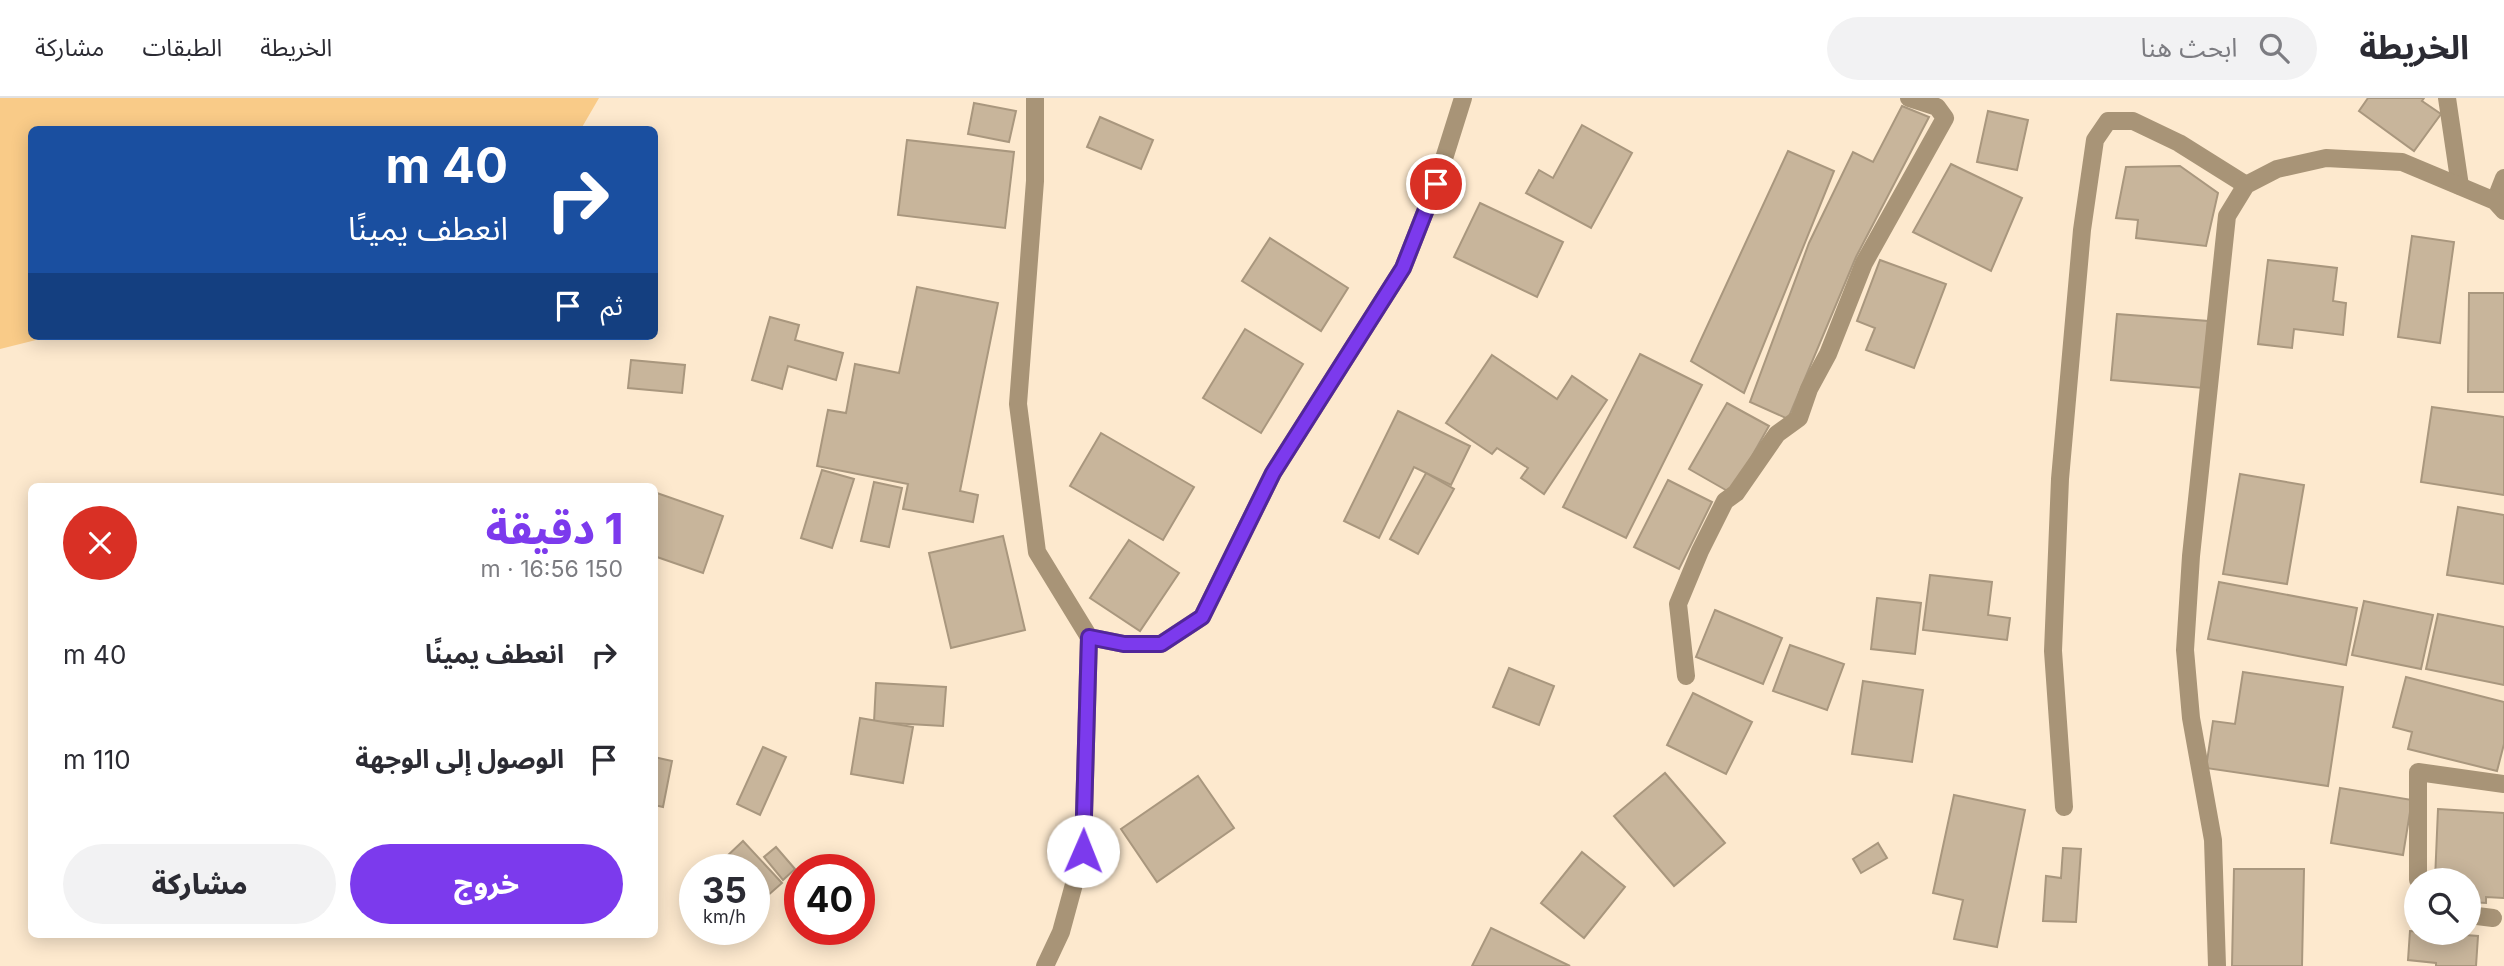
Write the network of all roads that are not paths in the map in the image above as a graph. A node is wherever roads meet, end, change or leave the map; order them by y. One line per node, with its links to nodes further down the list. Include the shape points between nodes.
1 (1035, 98): 9 (street, via 1035,181 1018,404 1037,552)
2 (1463, 98): 9 (street, via 1403,268 1273,473 1202,617 1161,644 1124,644)
3 (1909, 98): 10 (street, via 1937,107 1945,118 1864,262 1799,418 1777,434 1726,501 1700,551 1678,604)
4 (2447, 98): 7 (street)
5 (2504, 178): 8 (street)
6 (2246, 185): 7 (street, via 2277,169 2326,158 2402,162); 12 (street, via 2179,143 2133,121 2108,121 2095,140 2082,230 2060,479 2053,651); 17 (street, via 2227,216 2185,650 2191,718 2213,840)
7 (2460, 186): 8 (street)
8 (2499, 206)
9 (1089, 637): 16 (street, via 1083,851 1061,932)
10 (1686, 676)
11 (2504, 784): 13 (street, via 2418,772)
12 (2064, 807)
13 (2417, 868)
14 (2481, 916): 15 (street)
15 (2493, 918)
16 (1045, 966)
17 (2217, 966)

